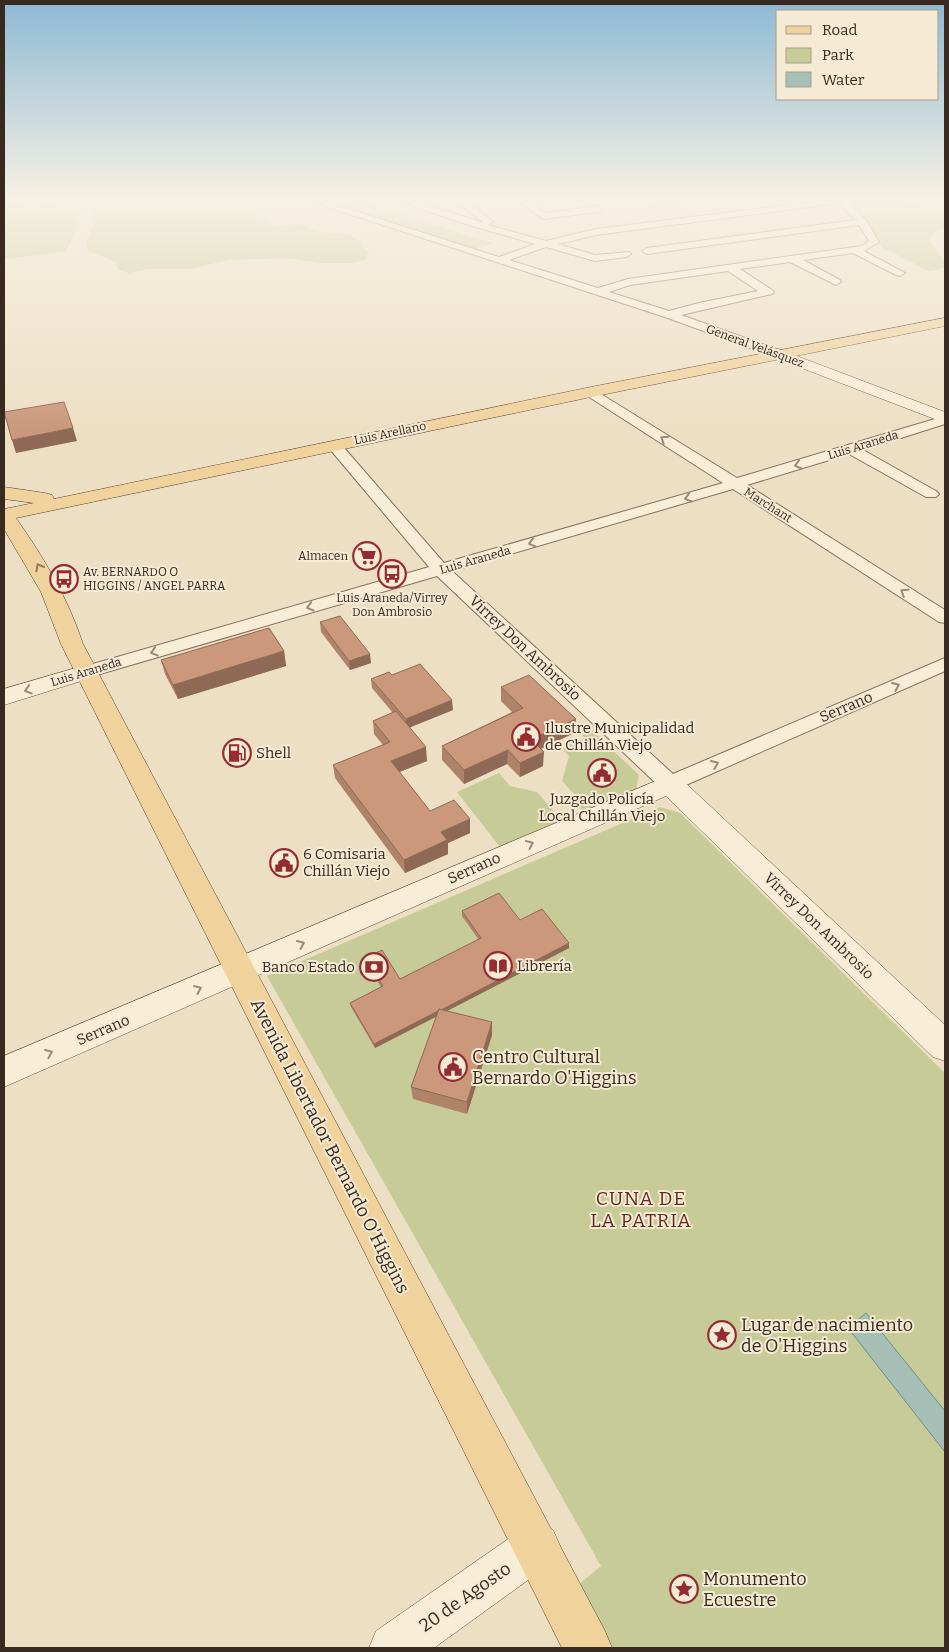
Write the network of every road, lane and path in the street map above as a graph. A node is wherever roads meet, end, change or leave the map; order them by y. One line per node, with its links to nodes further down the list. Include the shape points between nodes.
1 (546, 275): 6 (street, General Velásquez)
2 (678, 275): 6 (street, via 628,282)
3 (741, 275): 7 (street, via 768,292)
4 (823, 275): 5 (street)
5 (836, 282)
6 (598, 292): 7 (street, General Velásquez)
7 (670, 315): 9 (street, General Velásquez)
8 (945, 322): 9 (main road, Luis Arellano)
9 (778, 354): 10 (main road, Luis Arellano); 11 (street, General Velásquez)
10 (591, 392): 12 (main road, Luis Arellano); 14 (street, Marchant, one-way to 10)
11 (945, 419): 13 (street, Luis Araneda)
12 (334, 445): 17 (main road, Luis Arellano); 20 (street, Virrey Don Ambrosio)
13 (851, 449): 14 (street, Luis Araneda, one-way to 14); 16 (street)
14 (735, 484): 20 (street, Luis Araneda, one-way to 20); 21 (street, Marchant, one-way to 14)
15 (4, 493): 17 (main road)
16 (931, 494)
17 (74, 499): 18 (main road, Luis Arellano)
18 (4, 515): 22 (main road, Avenida Libertador Bernardo O'Higgins, one-way to 18, via 43,575)
19 (4, 545): 22 (main road, Avenida Libertador Bernardo O'Higgins, via 44,611)
20 (441, 570): 24 (street, Luis Araneda, one-way to 24); 26 (street, Virrey Don Ambrosio)
21 (945, 618)
22 (72, 644): 24 (main road, Avenida Libertador Bernardo O'Higgins)
23 (945, 664): 26 (street, Serrano, one-way to 23)
24 (86, 672): 25 (street, Luis Araneda, one-way to 25); 27 (main road, Avenida Libertador Bernardo O'Higgins)
25 (4, 697)
26 (670, 784): 27 (street, Serrano, one-way to 26); 28 (street, Virrey Don Ambrosio)
27 (240, 970): 29 (street, Serrano, one-way to 27); 30 (main road, Avenida Libertador Bernardo O'Higgins)
28 (945, 1046)
29 (4, 1072)
30 (537, 1546): 31 (street, 20 de Agosto); 32 (main road, Avenida Libertador Bernardo O'Higgins)
31 (393, 1648)
32 (588, 1648)

